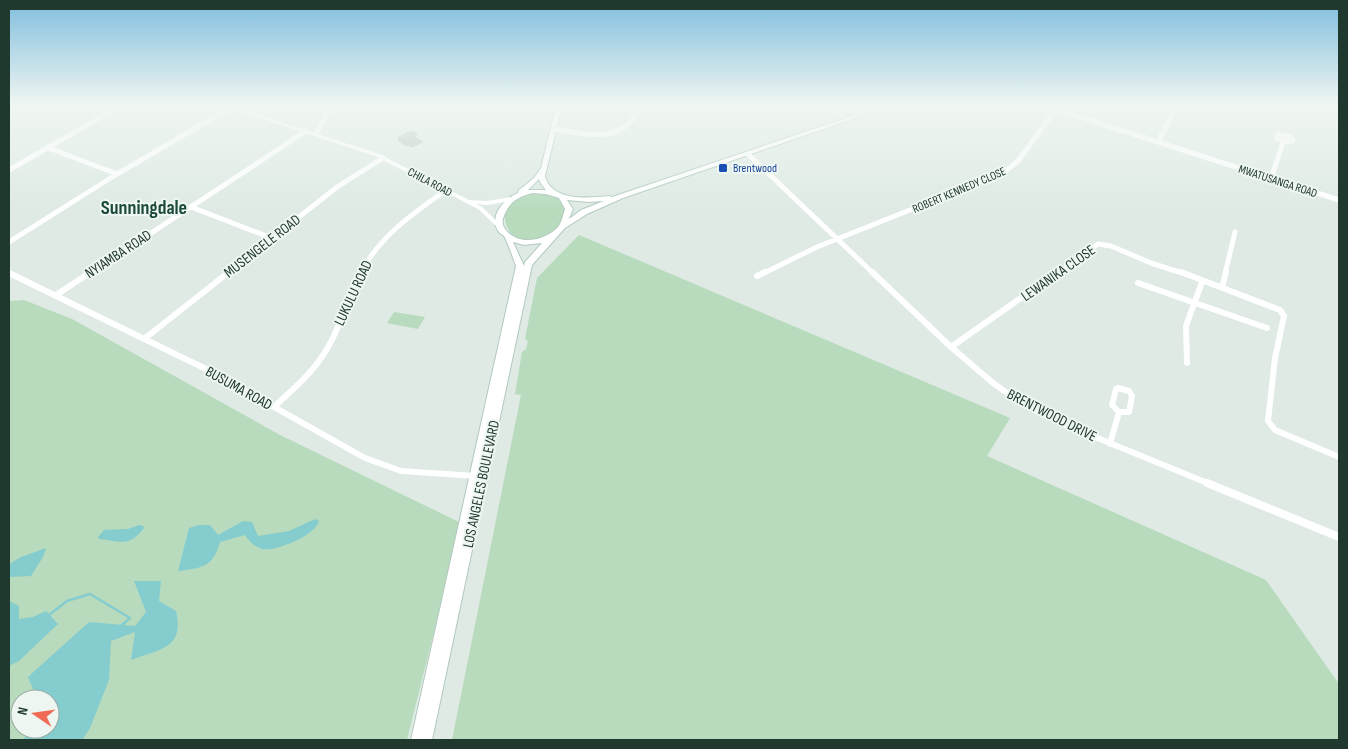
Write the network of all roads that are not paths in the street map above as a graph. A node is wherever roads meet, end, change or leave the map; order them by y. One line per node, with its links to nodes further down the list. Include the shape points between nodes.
1 (60, 141): 11 (street)
2 (172, 141): 16 (street)
3 (291, 141): 24 (street, NYIAMBA ROAD)
4 (337, 141): 13 (street, CHILA ROAD)
5 (551, 141): 14 (main road)
6 (784, 141): 12 (main road)
7 (1032, 141): 31 (street, ROBERT KENNEDY CLOSE, via 1010,169)
8 (1155, 141): 9 (street, MWATUSANGA ROAD)
9 (1158, 142): 17 (street, MWATUSANGA ROAD)
10 (1283, 142): 17 (street)
11 (48, 148): 15 (street); 16 (street)
12 (748, 154): 20 (main road); 31 (street, BRENTWOOD DRIVE)
13 (383, 158): 18 (street, CHILA ROAD); 30 (street, MUSENGELE ROAD, via 337,187)
14 (545, 165): 19 (main road, via 543,182); 21 (main road, via 536,179)
15 (9, 170)
16 (117, 174): 32 (street)
17 (1271, 179): 23 (street, MWATUSANGA ROAD)
18 (445, 191): 22 (street, CHILA ROAD); 44 (street, LUKULU ROAD, via 402,222 372,254 355,282 324,354)
19 (558, 195): 20 (main road, via 589,200); 21 (main road, via 533,191); 26 (main road, via 569,208)
20 (622, 196): 26 (main road, via 584,212)
21 (514, 197): 22 (street, CHILA ROAD, via 487,203); 25 (main road, via 502,209)
22 (464, 200): 25 (street, CHILA ROAD, via 484,211)
23 (1339, 200)
24 (191, 207): 30 (street); 38 (street, NYIAMBA ROAD)
25 (499, 226): 28 (main road)
26 (563, 226): 29 (main road)
27 (1235, 232): 37 (street)
28 (507, 237): 29 (main road, via 532,243); 48 (main road, LOS ANGELES BOULEVARD, via 520,266)
29 (552, 237): 51 (main road, LOS ANGELES BOULEVARD, via 527,266)
30 (274, 238): 41 (street, MUSENGELE ROAD)
31 (838, 239): 34 (street, ROBERT KENNEDY CLOSE); 42 (street, BRENTWOOD DRIVE)
32 (9, 242)
33 (9, 273): 38 (street, BUSUMA ROAD)
34 (758, 276)
35 (1202, 282): 37 (street); 39 (street); 42 (street, LEWANIKA CLOSE, via 1111,246 1098,244)
36 (1138, 283): 39 (street)
37 (1222, 288): 47 (street, via 1272,306 1284,316 1274,358 1268,415 1270,426)
38 (56, 295): 41 (street, BUSUMA ROAD)
39 (1194, 302): 40 (street); 43 (street, via 1186,326)
40 (1267, 328)
41 (144, 338): 44 (street, BUSUMA ROAD)
42 (951, 347): 46 (street, BRENTWOOD DRIVE, via 1020,402)
43 (1187, 363)
44 (274, 407): 48 (street, BUSUMA ROAD, via 365,458 392,469)
45 (1119, 412): 46 (street)
46 (1110, 444): 49 (street, BRENTWOOD DRIVE)
47 (1339, 457)
48 (476, 476): 50 (main road, LOS ANGELES BOULEVARD)
49 (1339, 537)
50 (417, 740)
51 (426, 740)

